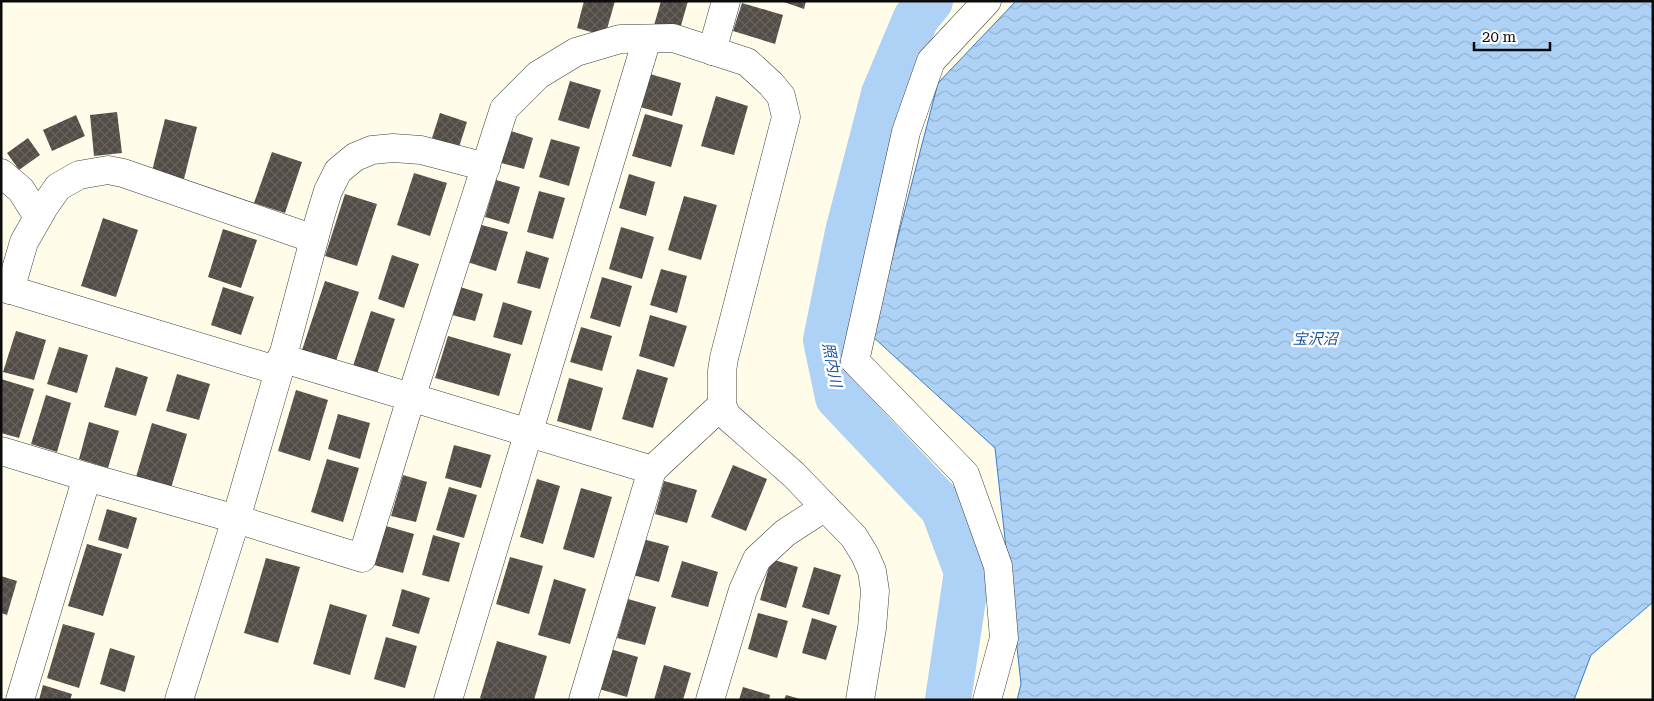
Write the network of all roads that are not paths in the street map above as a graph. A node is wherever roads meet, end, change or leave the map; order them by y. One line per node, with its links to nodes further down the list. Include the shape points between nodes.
1 (726, 1): 4 (street)
2 (987, 1): 25 (street, via 931,61 906,132 855,361 965,474 998,566 1004,638)
3 (646, 39): 4 (street, via 673,38); 5 (street, via 620,39 576,52 538,75 504,109); 13 (street)
4 (712, 51): 12 (street, via 747,62 766,78 781,96 786,117 724,358)
5 (486, 167): 8 (street, via 421,150 372,150 355,157 338,171 328,191); 11 (street)
6 (1, 173): 7 (street, via 21,190)
7 (38, 216): 8 (street, via 58,187 79,175 108,170); 9 (street)
8 (314, 239): 10 (street)
9 (5, 288): 10 (street)
10 (280, 365): 11 (street); 18 (street)
11 (411, 398): 13 (street); 18 (street, via 362,558)
12 (722, 405): 15 (street); 17 (street, via 728,416 793,474)
13 (528, 433): 15 (street); 21 (street)
14 (1, 451): 16 (street)
15 (652, 470): 22 (street)
16 (87, 477): 18 (street); 19 (street)
17 (825, 508): 23 (street, via 785,533 757,559 744,590); 24 (street, via 854,537 872,571 875,591 872,628)
18 (236, 519): 20 (street)
19 (20, 700)
20 (179, 700)
21 (448, 700)
22 (583, 700)
23 (710, 700)
24 (860, 700)
25 (987, 700)

